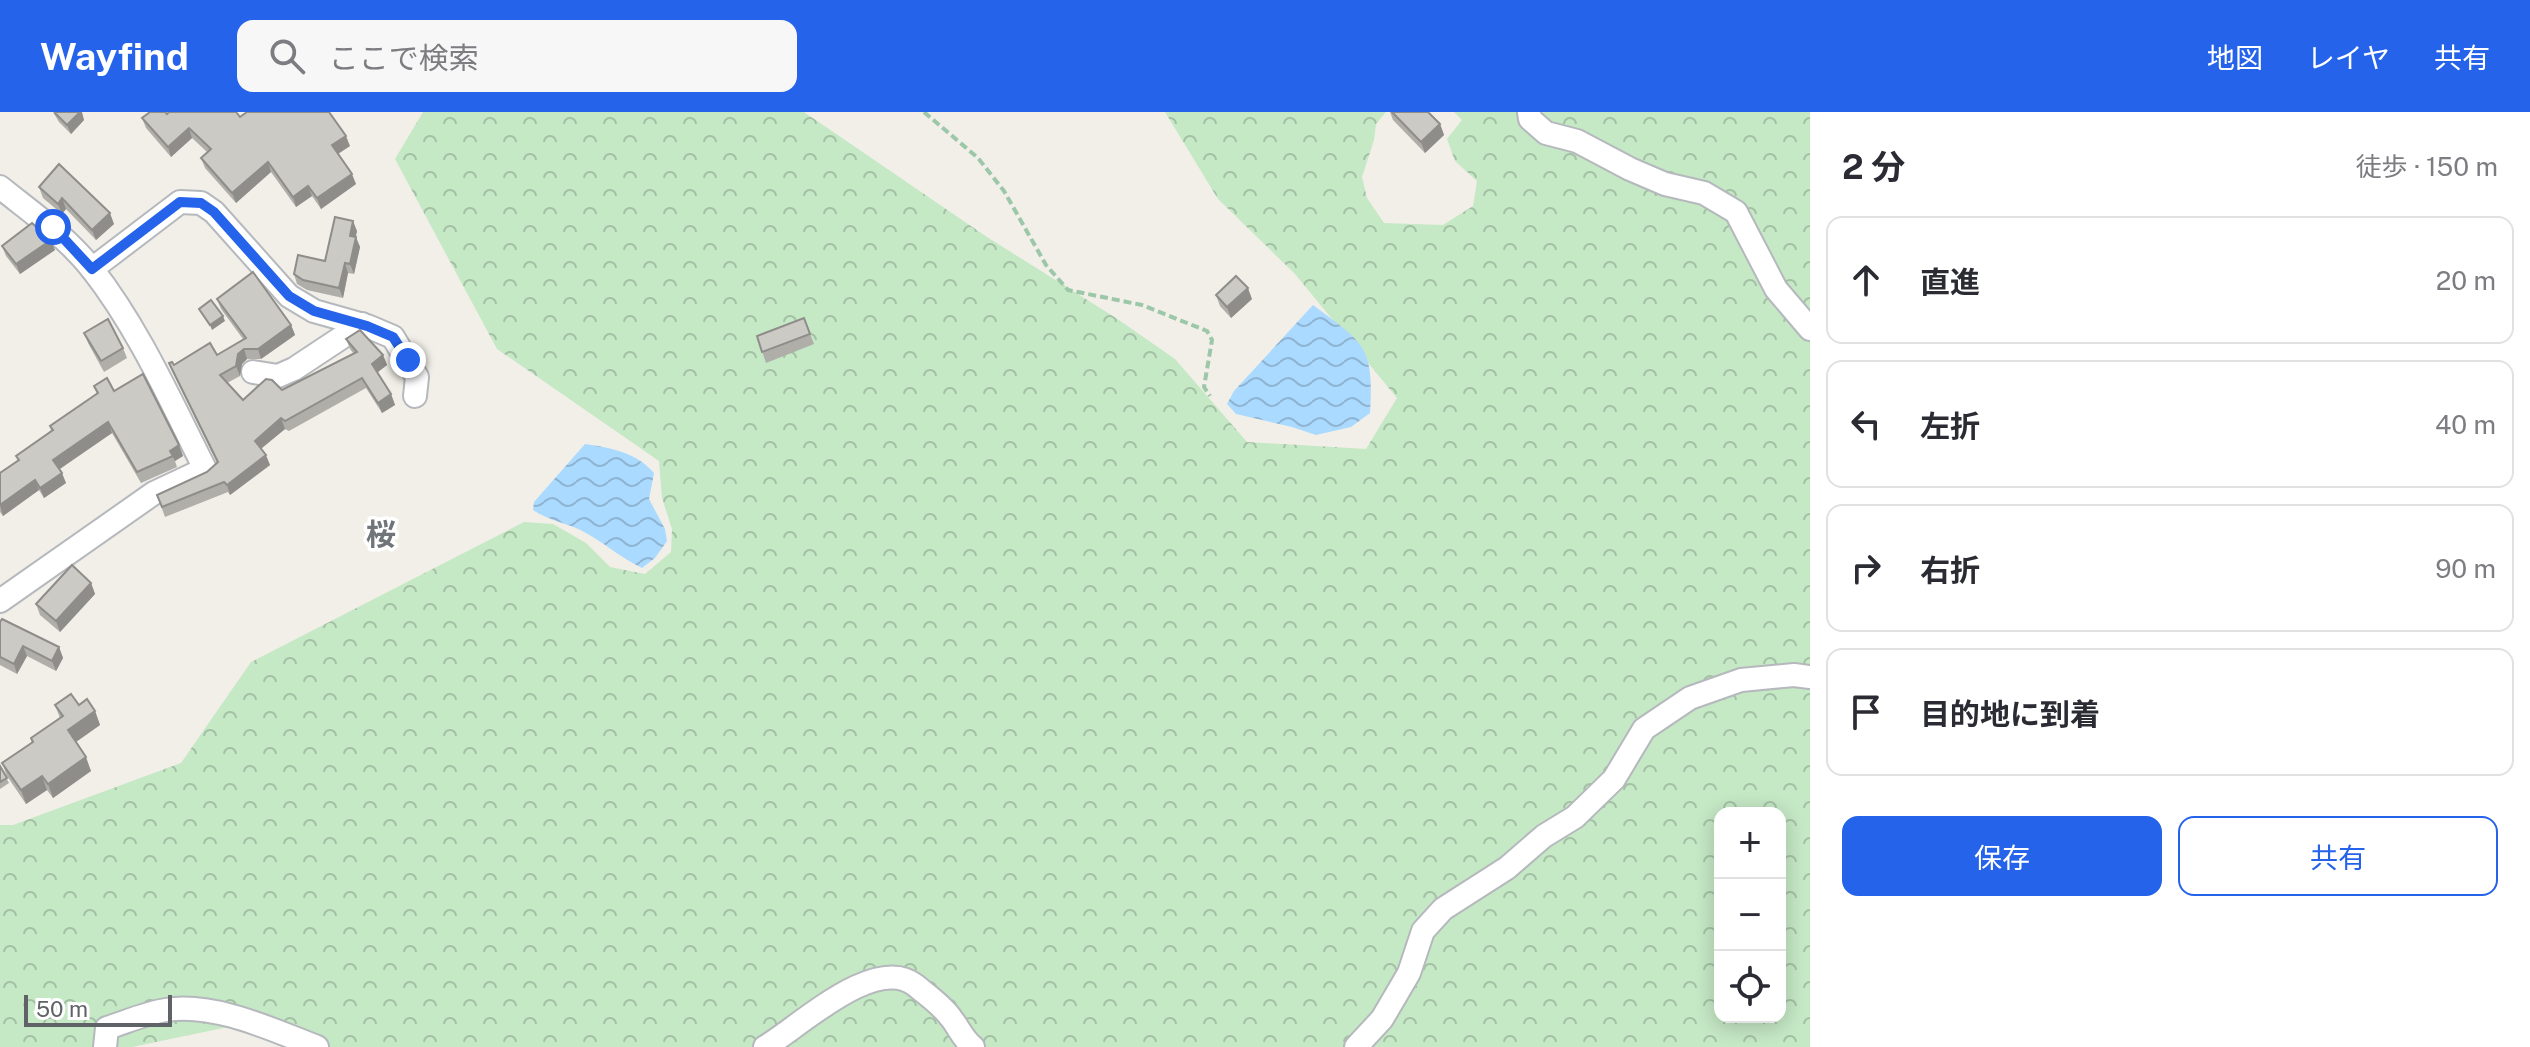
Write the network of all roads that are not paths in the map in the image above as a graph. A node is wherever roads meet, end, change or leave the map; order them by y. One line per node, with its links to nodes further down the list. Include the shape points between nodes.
1 (1529, 112): 5 (street, via 1546,133 1577,141 1665,184 1704,193 1736,212 1776,289)
2 (0, 187): 3 (street, via 53,227)
3 (92, 269): 4 (street, via 180,202 201,203 289,296 314,311); 8 (street, via 151,365 205,469 154,493)
4 (362, 324): 6 (street, via 286,373); 7 (street, via 393,337 417,377)
5 (1810, 329)
6 (253, 372)
7 (415, 396)
8 (0, 601)
9 (1810, 677): 14 (street, via 1741,680 1690,698 1644,729 1614,779 1575,817 1443,909 1423,931 1409,973 1382,1019)
10 (105, 1047): 11 (street, via 107,1028 167,1010 200,1009)
11 (317, 1047)
12 (765, 1047): 13 (street, via 861,984 887,976 911,982 949,1015)
13 (973, 1047)
14 (1356, 1047)

